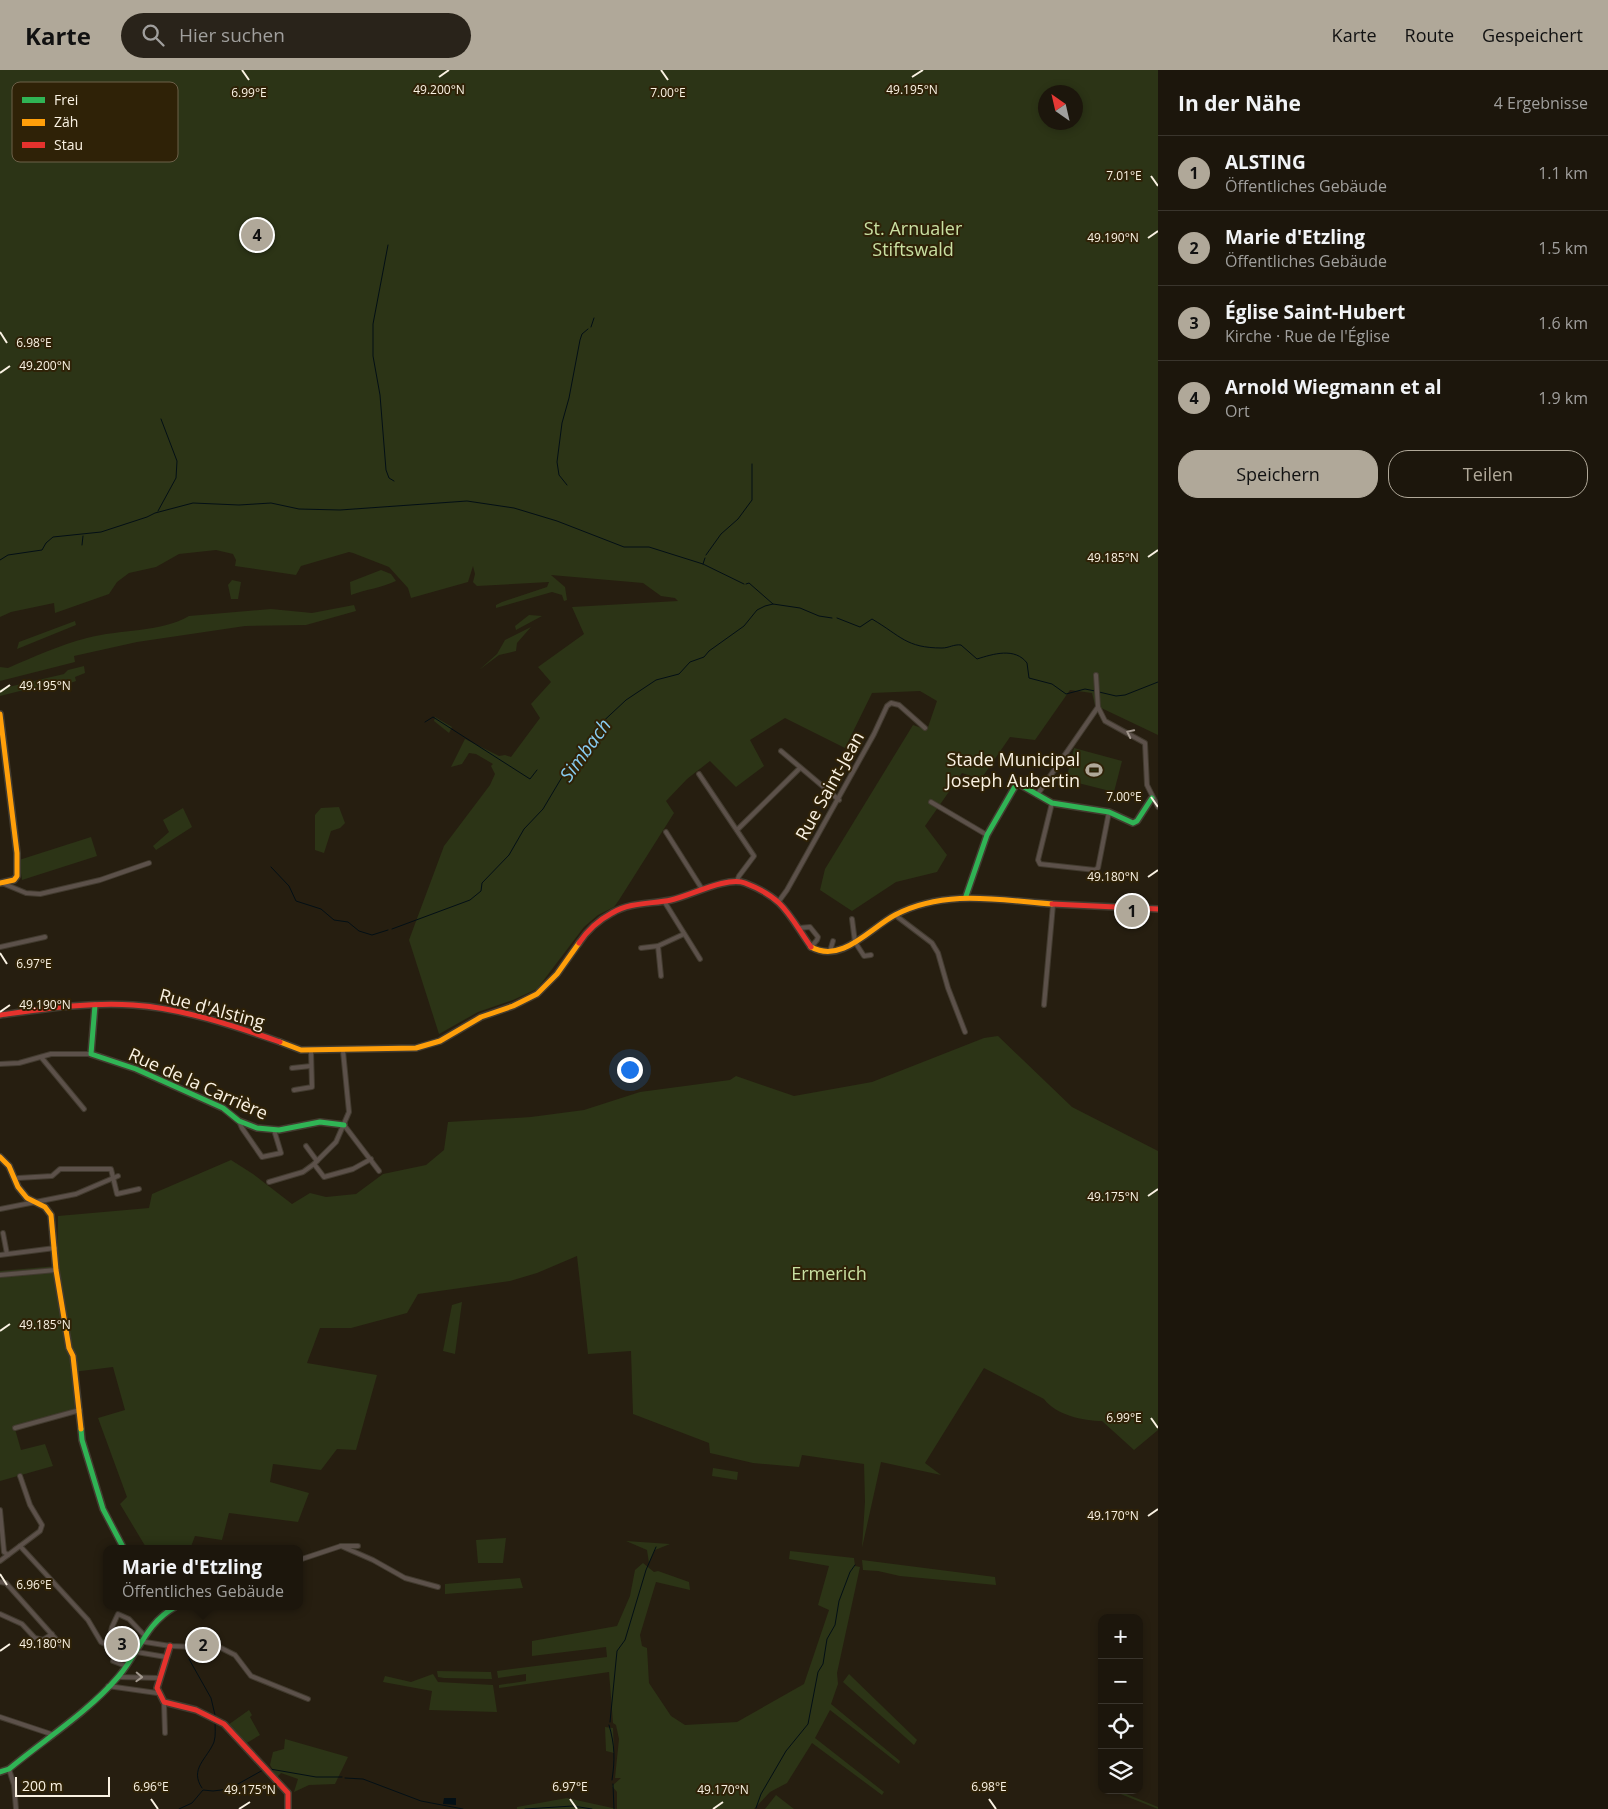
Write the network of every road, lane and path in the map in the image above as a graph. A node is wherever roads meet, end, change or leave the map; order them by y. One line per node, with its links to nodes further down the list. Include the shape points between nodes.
1 (1096, 675): 2 (street)
2 (1098, 707): 8 (street); 9 (street, one-way to 2, via 1147,785 1145,743 1104,721)
3 (0, 714): 20 (street, via 17,853 16,879)
4 (925, 728): 10 (street, Rue Saint-Jean, via 899,705 891,703 887,706)
5 (781, 751): 6 (street)
6 (800, 768): 10 (street); 15 (street)
7 (699, 774): 15 (street)
8 (1038, 795): 12 (street); 17 (street, via 1014,785)
9 (1152, 798): 13 (street); 14 (street, via 1137,821)
10 (839, 800): 24 (street, Rue Saint-Jean)
11 (931, 802): 17 (street)
12 (1052, 803): 14 (street); 14 (street, via 1038,860 1040,864 1098,868)
13 (1158, 807)
14 (1109, 812)
15 (737, 830): 19 (street, via 754,856)
16 (666, 832): 21 (street)
17 (987, 834): 22 (street)
18 (149, 863): 20 (street, via 100,880 40,894 26,893)
19 (737, 881): 21 (street, Rue d'Alsting); 24 (street)
20 (1, 883)
21 (702, 889): 23 (street, Rue d'Alsting)
22 (966, 896): 25 (street); 27 (street, via 934,901)
23 (664, 901): 30 (street); 47 (street, Rue d'Alsting, via 634,904 613,912 590,928 537,994 481,1016 440,1042 416,1048)
24 (779, 901): 29 (street)
25 (1053, 905): 26 (street); 43 (street)
26 (1158, 909)
27 (895, 916): 33 (street); 45 (street, via 932,943 938,952)
28 (852, 919): 33 (street)
29 (799, 928): 36 (street); 36 (street, via 810,927 817,936)
30 (684, 934): 34 (street); 40 (street)
31 (45, 937): 35 (street)
32 (833, 942): 38 (street)
33 (855, 942): 38 (street, via 846,948); 39 (street, via 864,956)
34 (658, 946): 37 (street); 41 (street)
35 (0, 947)
36 (811, 947): 38 (street, via 817,952)
37 (640, 948)
38 (830, 950)
39 (871, 955)
40 (700, 959)
41 (661, 976)
42 (95, 1005): 44 (street, Rue d'Alsting, via 49,1007); 46 (street, Rue d'Alsting, via 158,1008 244,1029 289,1047); 48 (street)
43 (1044, 1005)
44 (0, 1015)
45 (965, 1032)
46 (312, 1051): 47 (street, Rue d'Alsting); 51 (street)
47 (343, 1051): 56 (street, via 349,1112)
48 (91, 1054): 49 (street); 55 (street, Rue de la Carrière, via 136,1069 222,1108)
49 (41, 1057): 50 (street); 54 (street)
50 (0, 1064)
51 (311, 1066): 52 (street); 53 (street, via 312,1087)
52 (292, 1068)
53 (294, 1090)
54 (84, 1109)
55 (239, 1121): 57 (street, Rue de la Carrière); 57 (street, via 262,1157 281,1154)
56 (344, 1125): 57 (street, Rue de la Carrière, via 320,1122); 60 (street); 61 (street, via 336,1142)
57 (274, 1130)
58 (306, 1146): 61 (street)
59 (0, 1157): 67 (street, via 18,1187)
60 (371, 1158): 61 (street, via 353,1169 324,1177); 62 (street)
61 (315, 1163): 65 (street, via 290,1177)
62 (379, 1172)
63 (117, 1177): 64 (street, via 111,1169 60,1169 52,1176); 66 (street, via 117,1194); 67 (street, via 76,1194)
64 (18, 1178)
65 (269, 1182)
66 (139, 1189)
67 (33, 1203): 68 (street); 70 (street, via 45,1207 51,1215)
68 (0, 1209)
69 (3, 1233): 71 (street)
70 (55, 1248): 71 (street); 73 (street)
71 (7, 1254): 72 (street)
72 (0, 1255)
73 (56, 1270): 74 (street); 75 (street)
74 (0, 1275)
75 (80, 1410): 76 (street); 79 (street, via 82,1440 103,1509)
76 (15, 1428)
77 (20, 1476): 80 (street, via 30,1505 42,1525 40,1532)
78 (0, 1510): 83 (street, via 4,1552)
79 (122, 1545)
80 (20, 1546): 83 (street); 94 (street, via 88,1620 98,1639)
81 (342, 1546): 82 (street); 84 (street); 87 (street, via 405,1578)
82 (358, 1546)
83 (8, 1555): 85 (street)
84 (303, 1559)
85 (0, 1561)
86 (0, 1582): 90 (street, via 6,1583)
87 (438, 1587)
88 (169, 1610): 91 (street, via 156,1618)
89 (0, 1614): 90 (street, via 22,1624 39,1640)
90 (52, 1634): 96 (street)
91 (143, 1634): 93 (street); 94 (street, via 129,1619 118,1614)
92 (116, 1637): 93 (street)
93 (138, 1642): 95 (street); 97 (street)
94 (108, 1644): 97 (street)
95 (170, 1646): 98 (street); 105 (street, via 221,1648 235,1655 251,1676)
96 (63, 1647)
97 (134, 1652): 98 (street); 100 (street)
98 (166, 1656): 102 (street)
99 (113, 1661): 100 (street)
100 (126, 1666): 101 (street)
101 (118, 1677): 102 (street, one-way to 102); 103 (street)
102 (160, 1678): 104 (street)
103 (108, 1686): 104 (street); 109 (street)
104 (158, 1693): 106 (street)
105 (308, 1699)
106 (164, 1702): 108 (street); 113 (street, via 219,1720 288,1793)
107 (0, 1717): 109 (street)
108 (165, 1733)
109 (51, 1734): 110 (street)
110 (9, 1768): 111 (street); 112 (street)
111 (0, 1772)
112 (16, 1809)
113 (288, 1809)

